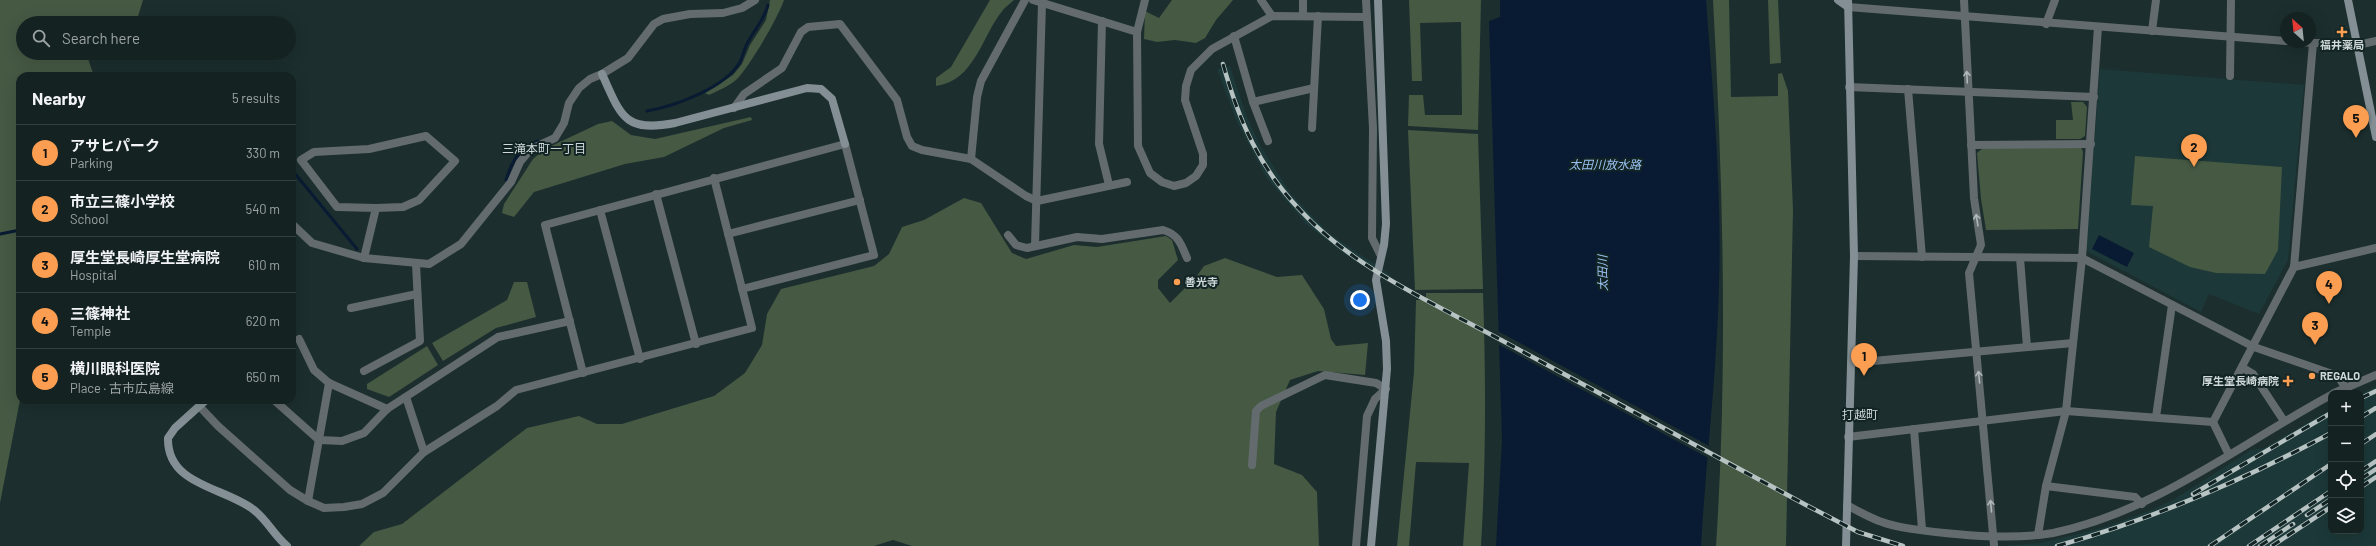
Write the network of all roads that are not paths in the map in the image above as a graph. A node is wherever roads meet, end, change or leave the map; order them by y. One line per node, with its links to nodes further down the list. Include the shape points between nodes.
1 (755, 0): 34 (street, via 742,8 723,13 690,14 663,19 654,24 628,58)
2 (1025, 0): 51 (street, via 981,81)
3 (1033, 0): 15 (street)
4 (1145, 0): 26 (street)
5 (1261, 0): 17 (street)
6 (1303, 0): 18 (street)
7 (1366, 0): 21 (street)
8 (1378, 0): 36 (street)
9 (1838, 0): 16 (street)
10 (1964, 0): 20 (street)
11 (2055, 0): 23 (street)
12 (2156, 0): 25 (street)
13 (2231, 0): 28 (street)
14 (2348, 0): 32 (street)
15 (1042, 3): 22 (street); 57 (street)
16 (1848, 4): 20 (street); 38 (street)
17 (1272, 16): 18 (street); 27 (street)
18 (1303, 16): 19 (street)
19 (1318, 16): 21 (street); 39 (street)
20 (1964, 16): 23 (street); 41 (street, one-way to 20)
21 (1367, 17): 37 (street)
22 (1102, 21): 26 (street); 54 (street, via 1099,144)
23 (2046, 24): 24 (street)
24 (2098, 27): 25 (street); 42 (street)
25 (2152, 31): 28 (street)
26 (1137, 32): 27 (street, via 1138,146 1150,172 1162,182 1174,186 1186,183 1196,176 1203,165 1203,154 1185,100 1186,86 1192,70 1212,49)
27 (1234, 36): 43 (street)
28 (2231, 37): 29 (street); 35 (street)
29 (2280, 41)
30 (2376, 41): 32 (street)
31 (2316, 43): 32 (street)
32 (2358, 45): 46 (street)
33 (2313, 48): 74 (street)
34 (602, 74): 44 (street, via 621,113 633,123 664,126); 73 (street, via 578,88 555,138 531,148 520,162 511,182 462,244 429,264)
35 (2230, 76)
36 (1381, 81): 37 (street); 65 (street, via 1386,224)
37 (1370, 82): 65 (street, via 1373,128 1372,238)
38 (1849, 87): 40 (street); 66 (street)
39 (1314, 88): 43 (street); 45 (street)
40 (1908, 90): 41 (street); 67 (street)
41 (1968, 91): 42 (street); 50 (street)
42 (2094, 97): 49 (street)
43 (1253, 102): 47 (street)
44 (734, 108): 48 (street, via 807,88 820,89 832,99); 51 (street, via 744,94 782,68 801,32 808,27 840,24 897,100 912,146)
45 (1312, 128)
46 (2376, 137)
47 (1268, 141)
48 (845, 144): 52 (street); 56 (street)
49 (2091, 144): 50 (street); 72 (street)
50 (1971, 145): 70 (street, one-way to 50, via 1981,245 1974,198)
51 (971, 159): 57 (street)
52 (714, 178): 55 (street); 61 (street)
53 (1127, 182): 54 (street)
54 (1109, 185): 57 (street)
55 (656, 194): 59 (street); 82 (street)
56 (860, 200): 61 (street); 75 (street, via 874,255)
57 (1037, 201): 63 (street)
58 (376, 208): 58 (street, via 337,207 301,160 314,152 369,149 426,136 455,161 419,200 403,207); 68 (street)
59 (600, 210): 79 (street, via 545,225); 86 (street)
60 (296, 228): 68 (street, via 312,243)
61 (728, 234): 75 (street)
62 (1008, 236): 63 (street, via 1016,245 1027,248)
63 (1035, 245): 69 (street, via 1077,237 1102,239 1163,230 1178,238)
64 (2376, 248): 74 (street)
65 (1381, 256): 94 (street, via 1376,280 1386,341)
66 (1854, 256): 67 (street); 87 (street)
67 (1922, 257): 70 (street)
68 (364, 258): 73 (street)
69 (1187, 258)
70 (1975, 258): 71 (street); 85 (street, via 1970,273)
71 (2020, 258): 72 (street); 83 (street)
72 (2082, 258): 77 (street); 81 (street)
73 (416, 264): 76 (street)
74 (2294, 267): 84 (street)
75 (742, 289): 82 (street, via 752,328)
76 (417, 294): 78 (street); 89 (street, via 420,341)
77 (2172, 305): 84 (street); 103 (street)
78 (351, 308)
79 (570, 321): 90 (street); 96 (street, via 498,337)
80 (299, 339): 92 (street, via 314,370)
81 (2073, 343): 83 (street); 102 (street)
82 (696, 344): 86 (street)
83 (2027, 347): 85 (street)
84 (2254, 347): 88 (street); 93 (street, via 2338,376)
85 (1976, 352): 87 (street); 104 (street, one-way to 85)
86 (640, 358): 90 (street)
87 (1851, 364): 108 (street)
88 (2243, 368): 105 (street, via 2253,374); 106 (street)
89 (364, 371)
90 (583, 373): 110 (street, via 516,390 497,406)
91 (2376, 375): 93 (street)
92 (329, 383): 101 (street); 109 (street)
93 (2345, 387): 95 (street)
94 (1386, 389): 112 (street, via 1376,383 1325,375 1261,406 1256,411); 121 (street, via 1374,399 1367,416); 122 (street)
95 (2340, 390)
96 (406, 397): 101 (street); 110 (street)
97 (2328, 397): 105 (street)
98 (203, 404): 100 (street)
99 (278, 404): 109 (street)
100 (200, 407): 114 (street, via 290,490); 120 (street, via 175,428 168,438 170,450 180,471 193,481 240,500 255,510)
101 (387, 409): 109 (street, via 364,434 342,441)
102 (2066, 411): 103 (street); 104 (street); 113 (street)
103 (2156, 417): 106 (street)
104 (1983, 420): 107 (street); 119 (street, one-way to 104)
105 (2284, 420): 111 (street)
106 (2214, 422): 111 (street)
107 (1914, 429): 108 (street); 117 (street)
108 (1848, 437): 116 (street)
109 (319, 440): 114 (street)
110 (424, 452): 114 (street, via 383,493 362,504 324,508)
111 (2229, 455): 115 (street)
112 (1252, 464)
113 (2046, 486): 115 (street, via 2135,497); 118 (street)
114 (308, 501)
115 (2142, 504): 118 (street, via 2110,517 2053,533)
116 (1847, 505): 117 (street, via 1882,522); 123 (street)
117 (1922, 529): 119 (street)
118 (2038, 534): 119 (street)
119 (1994, 541)
120 (287, 546)
121 (1356, 546)
122 (1371, 546)
123 (1846, 546)

